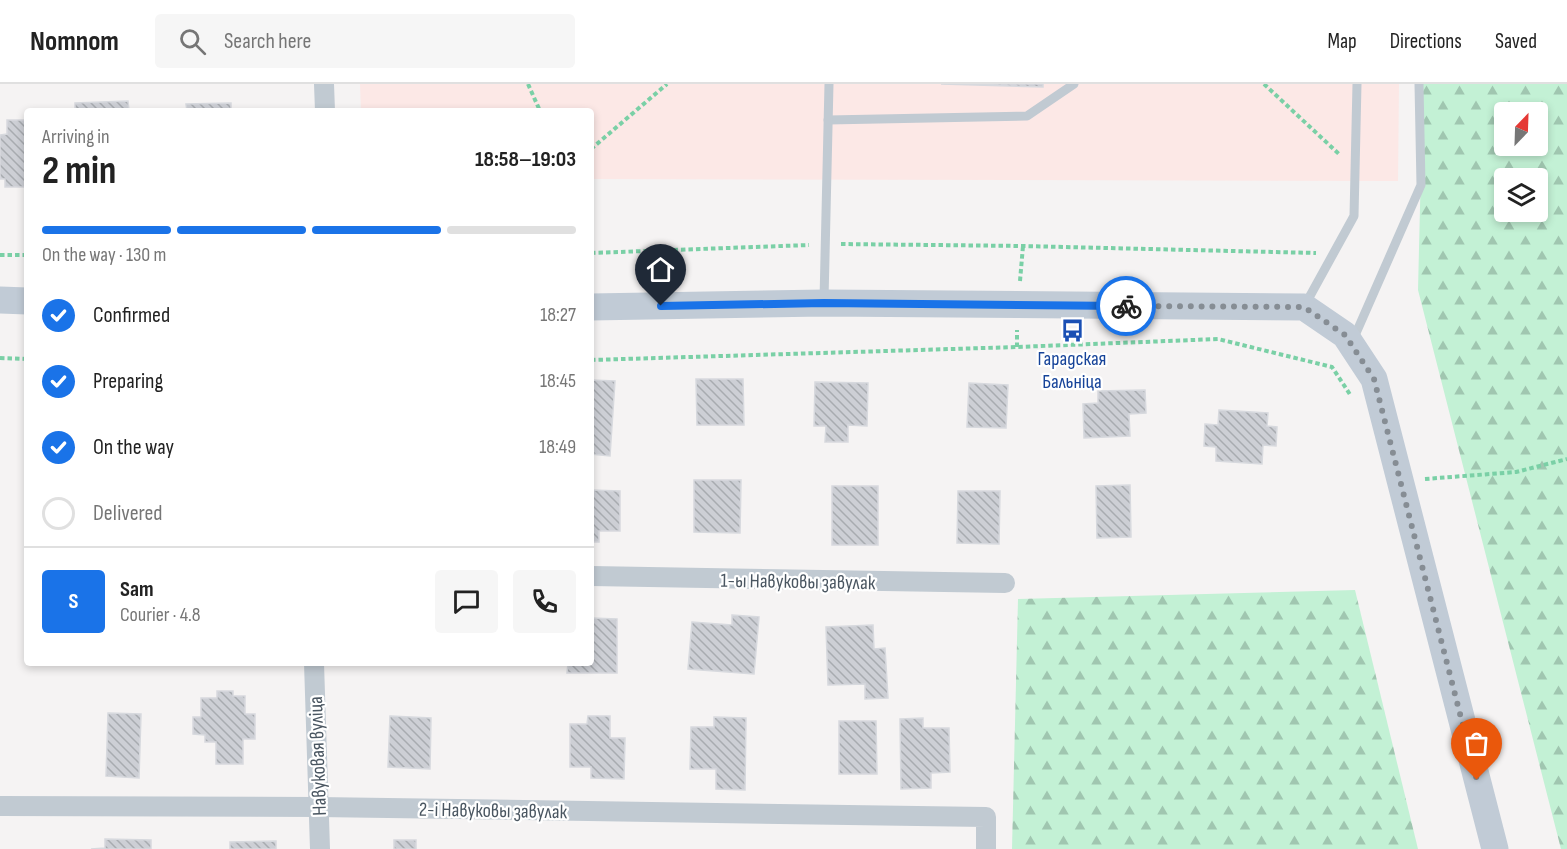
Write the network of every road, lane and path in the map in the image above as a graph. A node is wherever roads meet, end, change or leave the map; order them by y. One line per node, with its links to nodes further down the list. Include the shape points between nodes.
1 (324, 84): 9 (street)
2 (528, 84): 10 (path)
3 (668, 84): 12 (path)
4 (829, 84): 11 (lane)
5 (1074, 84): 11 (lane, via 1027,116)
6 (1264, 84): 13 (path)
7 (1357, 84): 13 (lane)
8 (1419, 84): 24 (lane, via 1420,185)
9 (325, 108)
10 (539, 108)
11 (828, 120): 14 (lane)
12 (594, 146)
13 (1356, 170): 16 (lane, via 1354,216)
14 (826, 244): 15 (path); 16 (path); 21 (lane)
15 (594, 253)
16 (1334, 253): 23 (lane)
17 (0, 255): 18 (path)
18 (24, 255)
19 (0, 300): 20 (street)
20 (24, 301)
21 (824, 303): 22 (street); 23 (street)
22 (594, 307)
23 (1304, 307): 24 (street, via 1345,335)
24 (1351, 345): 30 (street, via 1374,379)
25 (0, 358): 26 (path)
26 (24, 359)
27 (594, 360): 28 (path, via 1218,339 1332,367)
28 (1355, 403)
29 (1567, 459): 30 (path, via 1516,472)
30 (1400, 481): 38 (street)
31 (594, 576): 32 (street, 1-ы Навуковы завулак)
32 (1005, 583)
33 (314, 666): 35 (street, Навуковая вуліца)
34 (0, 806): 35 (street, 2-і Навуковы завулак)
35 (318, 807): 36 (street, Навуковая вуліца); 37 (street, 2-і Навуковы завулак, via 986,817)
36 (320, 849)
37 (986, 849)
38 (1495, 849)

